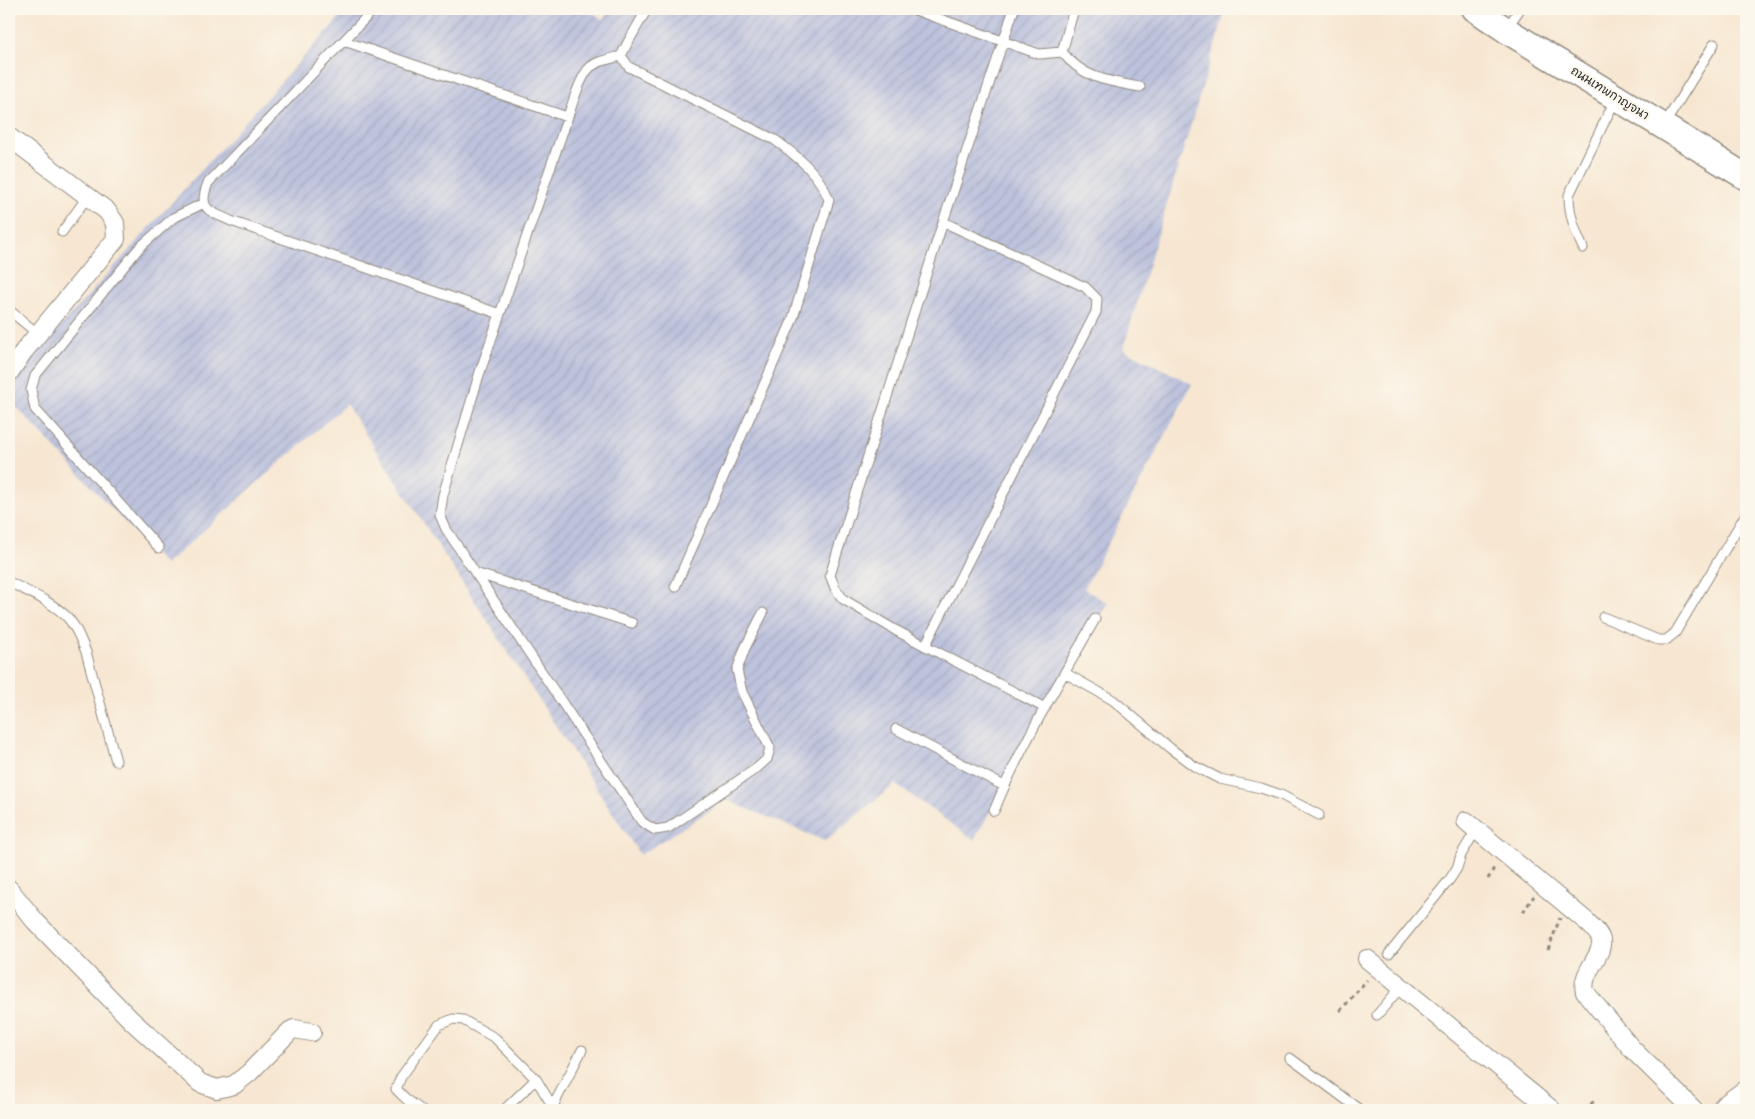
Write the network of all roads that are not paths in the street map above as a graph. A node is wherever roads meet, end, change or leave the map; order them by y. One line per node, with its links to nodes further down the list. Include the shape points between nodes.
1 (374, 9): 9 (lane)
2 (647, 9): 13 (lane)
3 (912, 9): 10 (lane)
4 (1014, 9): 10 (lane)
5 (1074, 9): 12 (lane)
6 (1475, 9): 8 (street, ถนนเทพกาญจนา)
7 (1520, 9): 8 (lane)
8 (1506, 30): 15 (street, ถนนเทพกาญจนา)
9 (344, 40): 16 (lane); 21 (lane, via 208,184 203,195)
10 (1004, 41): 12 (lane, via 1039,54); 22 (lane)
11 (1714, 44): 17 (lane)
12 (1062, 52): 14 (lane, via 1071,63 1097,79)
13 (622, 56): 16 (lane, via 594,63 584,74); 33 (lane, via 629,67 775,140 793,153 824,186 829,200 792,321)
14 (1140, 87)
15 (1616, 98): 17 (street, ถนนเทพกาญจนา); 24 (lane, via 1568,196 1573,226)
16 (567, 117): 26 (lane)
17 (1663, 126): 19 (street, ถนนเทพกาญจนา)
18 (9, 137): 20 (street)
19 (1746, 177)
20 (88, 196): 23 (lane); 27 (street, via 107,211 115,223 116,239)
21 (204, 203): 26 (lane, via 208,211 231,221); 30 (lane, via 173,218 140,248 35,376 30,390 36,409)
22 (942, 222): 38 (lane, via 830,575 843,599); 38 (lane, via 1085,287 1097,300 1096,312)
23 (62, 232)
24 (1583, 248)
25 (9, 310): 27 (lane)
26 (500, 314): 31 (lane, via 476,385 440,514)
27 (38, 334): 28 (street)
28 (9, 373)
29 (1746, 514): 35 (lane, via 1675,634 1666,640 1658,640)
30 (159, 548)
31 (475, 573): 34 (lane, via 642,822 655,830 668,828 767,759 770,748 742,692 737,670); 37 (lane)
32 (9, 582): 42 (lane, via 56,608 68,618 80,636)
33 (675, 587)
34 (763, 613)
35 (1603, 618)
36 (1096, 619): 39 (lane)
37 (632, 622)
38 (925, 646): 40 (lane)
39 (1065, 673): 40 (lane); 45 (lane, via 1113,700 1194,766 1220,778 1281,795)
40 (1045, 708): 43 (lane)
41 (896, 729): 43 (lane)
42 (116, 761)
43 (1004, 786): 44 (lane)
44 (994, 811)
45 (1320, 815)
46 (1471, 825): 48 (lane, via 1457,868); 62 (street, via 1592,926 1601,941 1584,982 1585,992 1632,1049)
47 (9, 889): 52 (street, via 35,921 130,1019 200,1083 217,1089 234,1085 290,1031)
48 (1389, 954)
49 (1372, 964): 50 (street)
50 (1401, 987): 51 (lane); 61 (street)
51 (1377, 1015)
52 (312, 1032)
53 (582, 1050): 57 (lane)
54 (1290, 1058): 60 (lane)
55 (536, 1079): 57 (lane); 58 (lane, via 495,1038 453,1018 439,1025 401,1077 396,1089); 59 (lane)
56 (1746, 1089): 63 (street)
57 (552, 1108)
58 (421, 1110)
59 (504, 1110)
60 (1360, 1110)
61 (1552, 1110)
62 (1694, 1110)
63 (1720, 1110)

